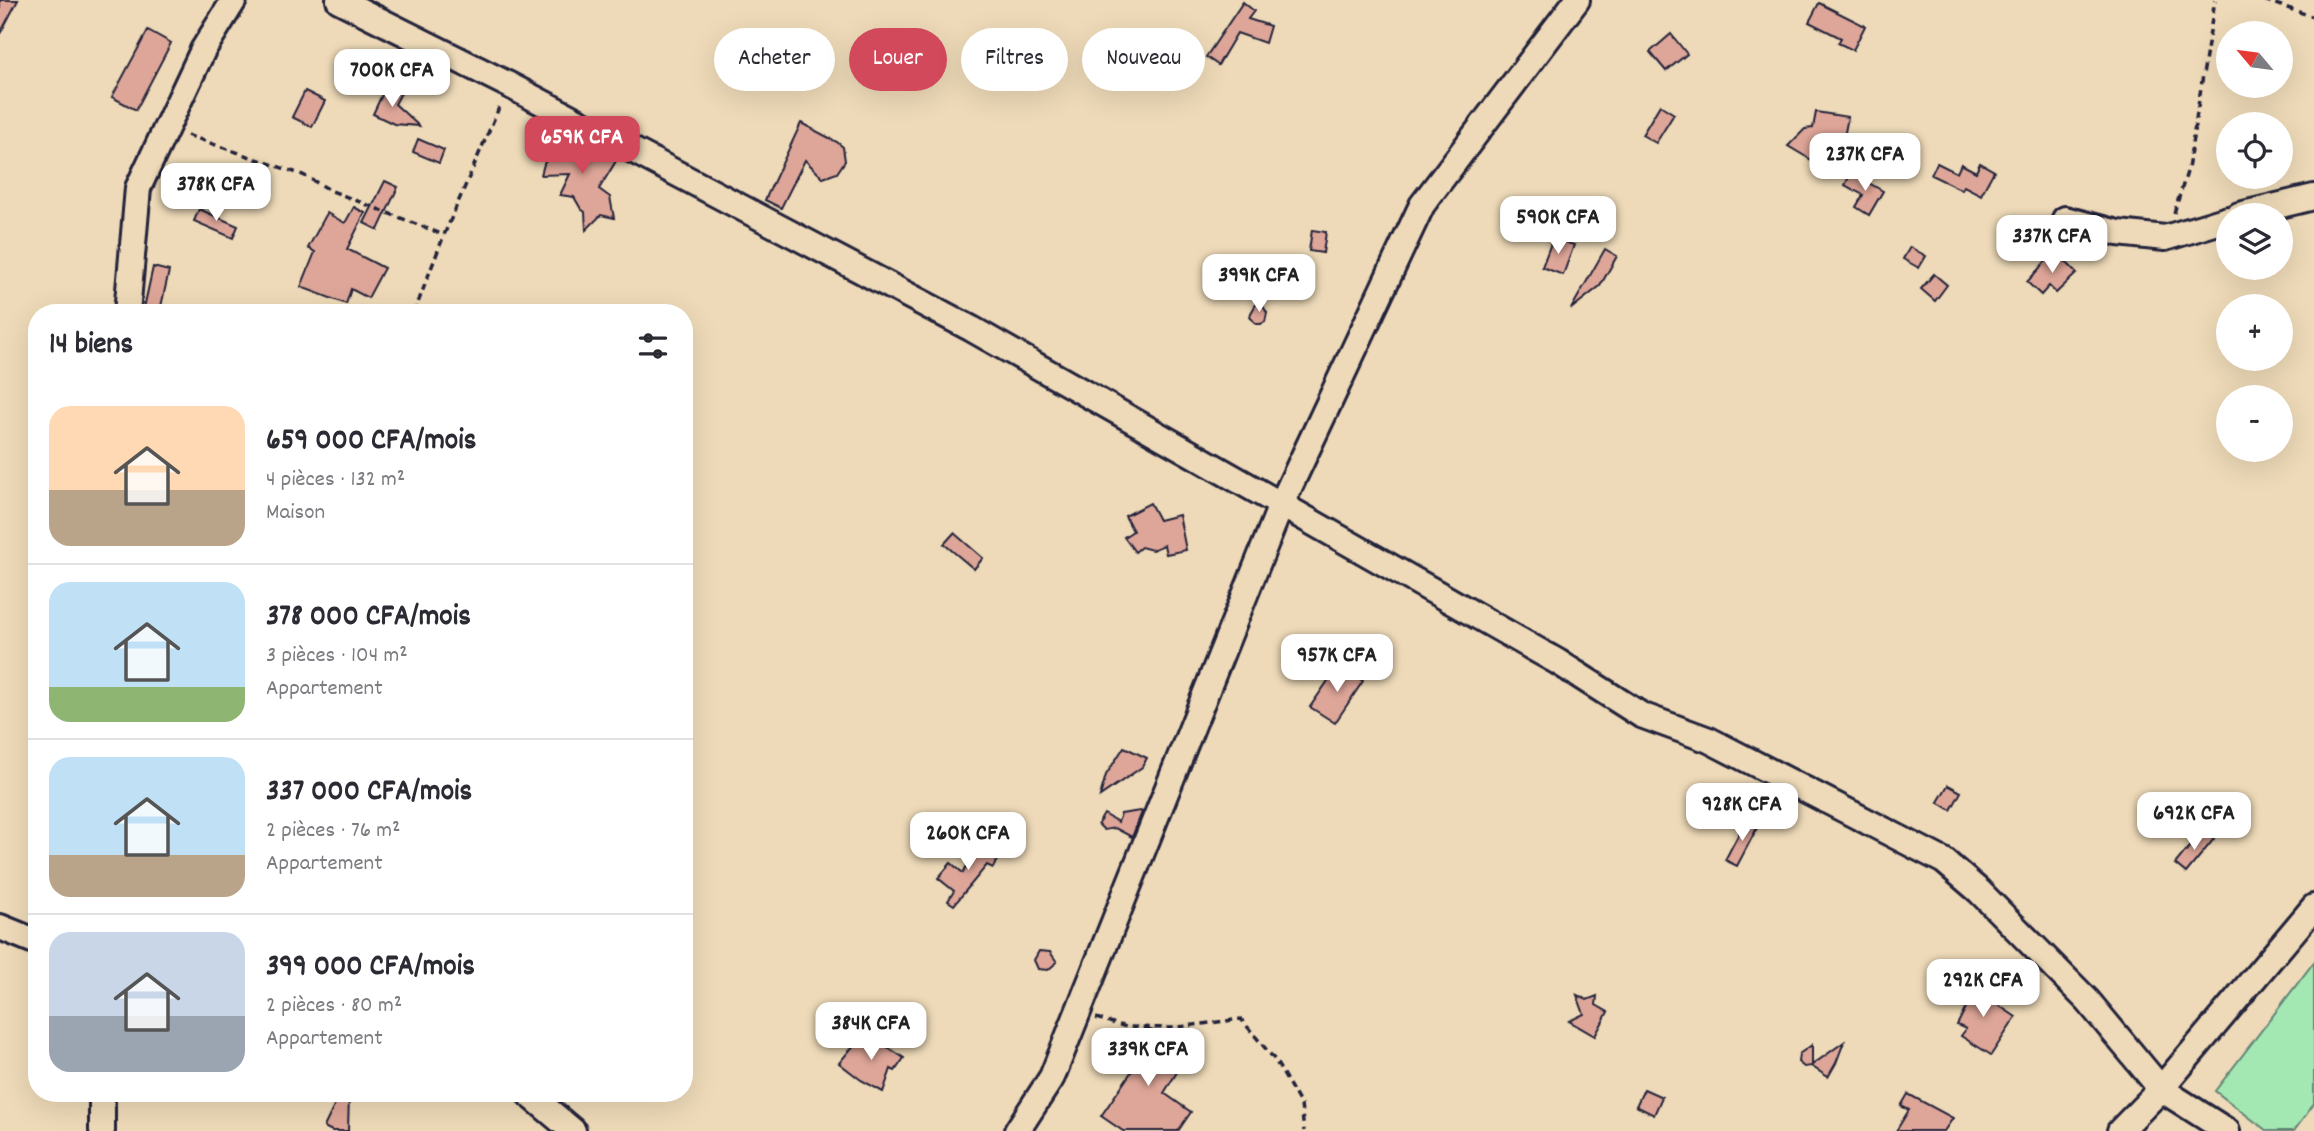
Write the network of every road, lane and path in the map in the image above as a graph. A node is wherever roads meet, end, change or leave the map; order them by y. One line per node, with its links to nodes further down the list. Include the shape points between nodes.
1 (234, 0): 8 (street, via 202,50)
2 (339, 0): 7 (street)
3 (1577, 0): 17 (street, via 1422,205)
4 (2215, 0): 14 (path, via 2188,169)
5 (2264, 0): 6 (path)
6 (2314, 18)
7 (509, 85): 13 (path); 17 (street, via 972,329)
8 (165, 128): 13 (path, via 303,176); 15 (street, via 138,188)
9 (2314, 197): 10 (street)
10 (2289, 203)
11 (2065, 219): 14 (street, via 2119,233)
12 (2216, 223): 14 (street)
13 (444, 235): 16 (path)
14 (2165, 238)
15 (128, 304)
16 (417, 304)
17 (1281, 505): 21 (street); 22 (street, via 1558,662 1641,715 1709,740 1944,861 2088,1000)
18 (2314, 907): 22 (street)
19 (0, 927): 20 (street)
20 (28, 938)
21 (1077, 1012): 27 (street, via 1052,1077); 28 (path, via 1126,1027 1171,1028 1241,1019 1275,1060 1295,1094)
22 (2161, 1089): 29 (street); 30 (street)
23 (102, 1102): 25 (street)
24 (539, 1102): 26 (street)
25 (103, 1131)
26 (573, 1131)
27 (1017, 1131)
28 (1304, 1131)
29 (2120, 1131)
30 (2227, 1131)

